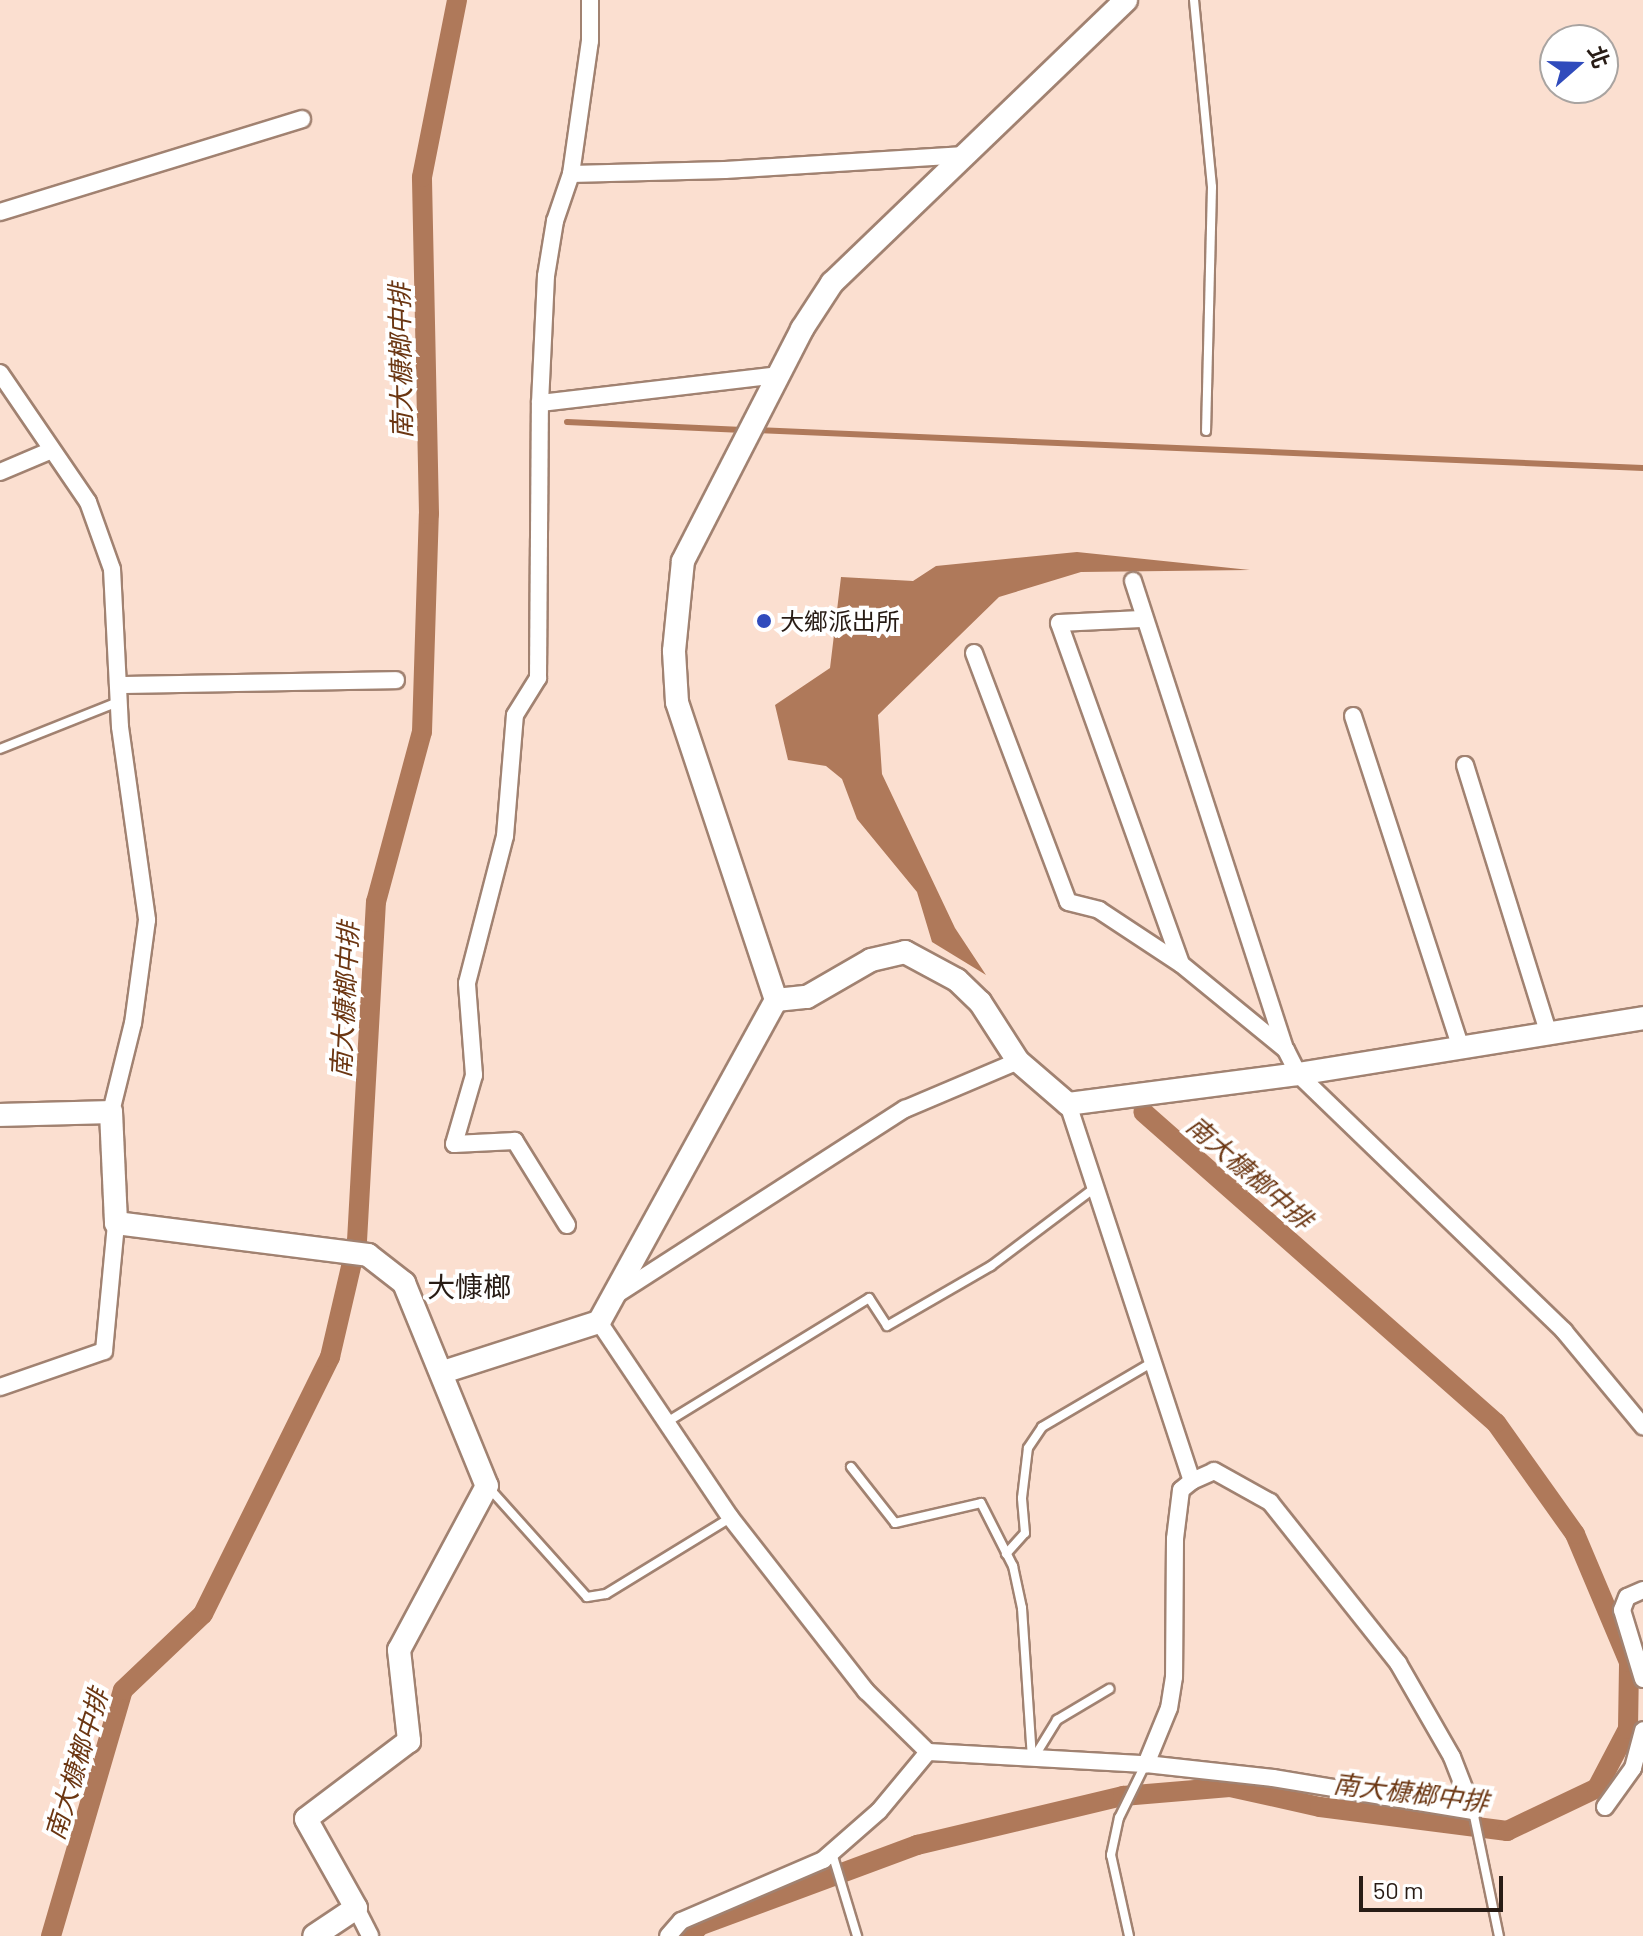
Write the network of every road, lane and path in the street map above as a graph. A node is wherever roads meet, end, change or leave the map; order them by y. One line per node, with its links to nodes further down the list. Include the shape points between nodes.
1 (590, 0): 6 (street, via 590,41)
2 (1126, 0): 5 (street)
3 (1194, 0): 11 (lane, via 1212,187)
4 (302, 119): 7 (street)
5 (961, 155): 6 (street); 9 (street, via 832,283)
6 (571, 174): 10 (street, via 555,221 546,276)
7 (0, 212)
8 (0, 373): 12 (street)
9 (780, 375): 10 (street); 23 (street, via 683,561 674,651 677,702)
10 (540, 403): 35 (street, via 538,678 515,715 505,836 467,983 474,1075 454,1144 515,1141)
11 (1206, 431)
12 (52, 450): 13 (street); 18 (street, via 88,502 112,569)
13 (0, 472)
14 (1133, 581): 15 (street)
15 (1141, 619): 22 (street, via 1059,623); 27 (street)
16 (974, 653): 22 (street, via 1068,902 1099,910)
17 (396, 680): 18 (street)
18 (118, 693): 20 (lane); 31 (street, via 147,920 133,1023)
19 (1353, 716): 26 (street)
20 (0, 749)
21 (1465, 765): 25 (street)
22 (1181, 964): 27 (street)
23 (776, 1000): 28 (street, via 807,997 871,960 905,952 935,964 980,1002); 36 (street)
24 (1642, 1020): 25 (street)
25 (1548, 1031): 26 (street)
26 (1460, 1045): 29 (street)
27 (1286, 1050): 29 (street)
28 (1018, 1061): 30 (street); 36 (street, via 905,1109)
29 (1298, 1074): 30 (street); 42 (street, via 1564,1331)
30 (1068, 1104): 33 (street)
31 (111, 1112): 32 (street); 34 (street)
32 (0, 1115)
33 (1096, 1187): 38 (street); 41 (lane, via 991,1266 887,1326 869,1298)
34 (116, 1223): 39 (street, via 368,1255 404,1283); 40 (street, via 104,1351)
35 (567, 1225)
36 (613, 1297): 37 (street)
37 (599, 1322): 39 (street); 41 (street)
38 (1153, 1362): 44 (street); 47 (lane, via 1042,1427 1028,1448 1022,1498 1025,1533)
39 (443, 1372): 45 (street)
40 (0, 1387)
41 (667, 1423): 46 (street)
42 (1643, 1426)
43 (851, 1467): 47 (lane, via 895,1523 981,1503)
44 (1192, 1481): 54 (street, via 1181,1490 1175,1539 1169,1708); 56 (street, via 1214,1471 1270,1502 1398,1663 1452,1757)
45 (487, 1486): 46 (lane, via 587,1597 606,1594); 58 (street, via 399,1650 409,1741 306,1819)
46 (730, 1517): 52 (street, via 866,1691)
47 (1006, 1554): 53 (lane, via 1022,1608)
48 (1643, 1590): 49 (street, via 1627,1597 1622,1610)
49 (1643, 1679)
50 (1109, 1689): 53 (lane, via 1057,1720)
51 (1643, 1730): 55 (street, via 1633,1768)
52 (928, 1752): 53 (street); 57 (street, via 879,1811)
53 (1032, 1759): 54 (street)
54 (1146, 1764): 56 (street, via 1273,1778); 63 (lane, via 1119,1818 1111,1855)
55 (1605, 1807)
56 (1473, 1811): 64 (lane)
57 (832, 1852): 61 (street, via 681,1921); 62 (lane)
58 (356, 1908): 59 (street); 60 (street)
59 (314, 1936)
60 (370, 1936)
61 (668, 1936)
62 (857, 1936)
63 (1129, 1936)
64 (1499, 1936)

